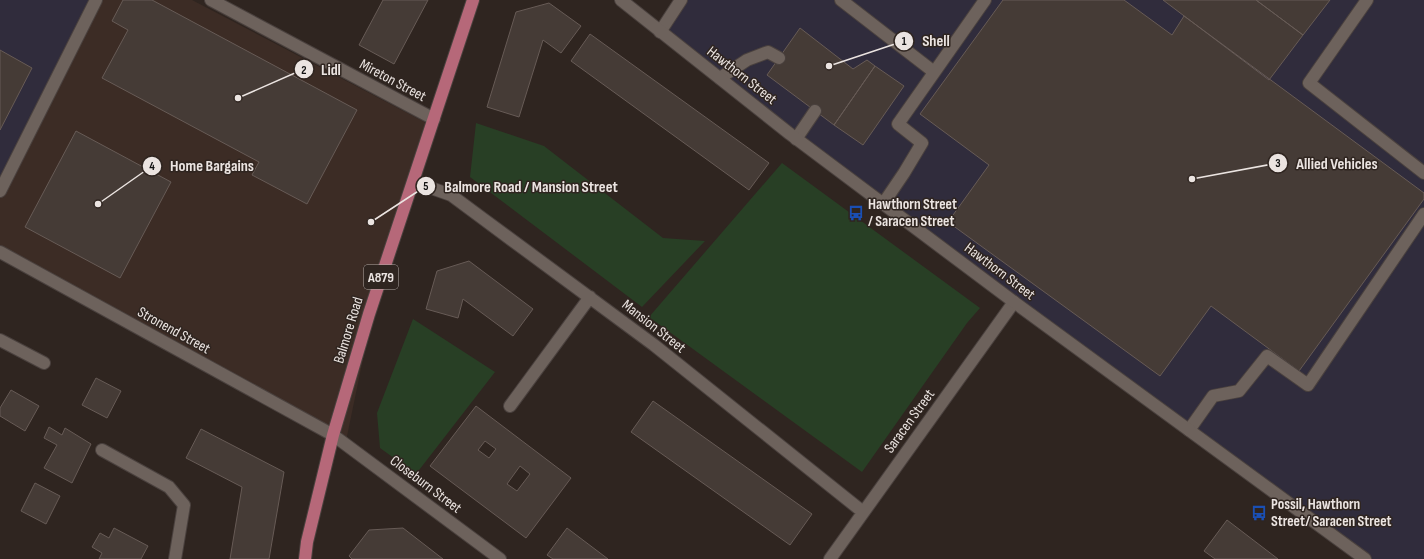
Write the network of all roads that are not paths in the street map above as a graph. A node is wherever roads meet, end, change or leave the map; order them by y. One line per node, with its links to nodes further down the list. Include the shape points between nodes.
1 (96, 0): 18 (street)
2 (211, 0): 14 (street, Mireton Street)
3 (473, 0): 14 (main road, Balmore Road / A879)
4 (621, 0): 9 (street, Hawthorn Street)
5 (681, 0): 9 (street)
6 (841, 0): 11 (street)
7 (985, 0): 11 (street)
8 (1367, 0): 16 (street, via 1309,83)
9 (660, 32): 12 (street, Hawthorn Street)
10 (779, 58): 12 (street, via 768,52 747,60)
11 (934, 72): 19 (street, via 898,124 922,143)
12 (720, 78): 15 (street, Hawthorn Street)
13 (815, 111): 15 (street)
14 (434, 119): 17 (main road, Balmore Road / A879)
15 (796, 139): 19 (street, Hawthorn Street)
16 (1424, 173)
17 (414, 182): 22 (street, Mansion Street, via 451,196); 28 (main road, Balmore Road / A879, via 369,314)
18 (0, 191)
19 (883, 204): 23 (street, Hawthorn Street)
20 (1424, 214): 27 (street, via 1308,385 1267,356 1239,391 1213,396)
21 (0, 252): 28 (street, Stronend Street)
22 (590, 297): 26 (street); 30 (street, Mansion Street)
23 (1014, 302): 27 (street, Hawthorn Street); 30 (street, Saracen Street)
24 (0, 340): 25 (street)
25 (44, 363)
26 (510, 406)
27 (1189, 430): 35 (street, Hawthorn Street)
28 (333, 435): 32 (main road, Balmore Road / A879); 33 (street, Closeburn Street)
29 (102, 450): 31 (street, via 168,487 184,505)
30 (864, 512): 34 (street, Saracen Street)
31 (175, 559)
32 (305, 559)
33 (500, 559)
34 (830, 559)
35 (1365, 559)

